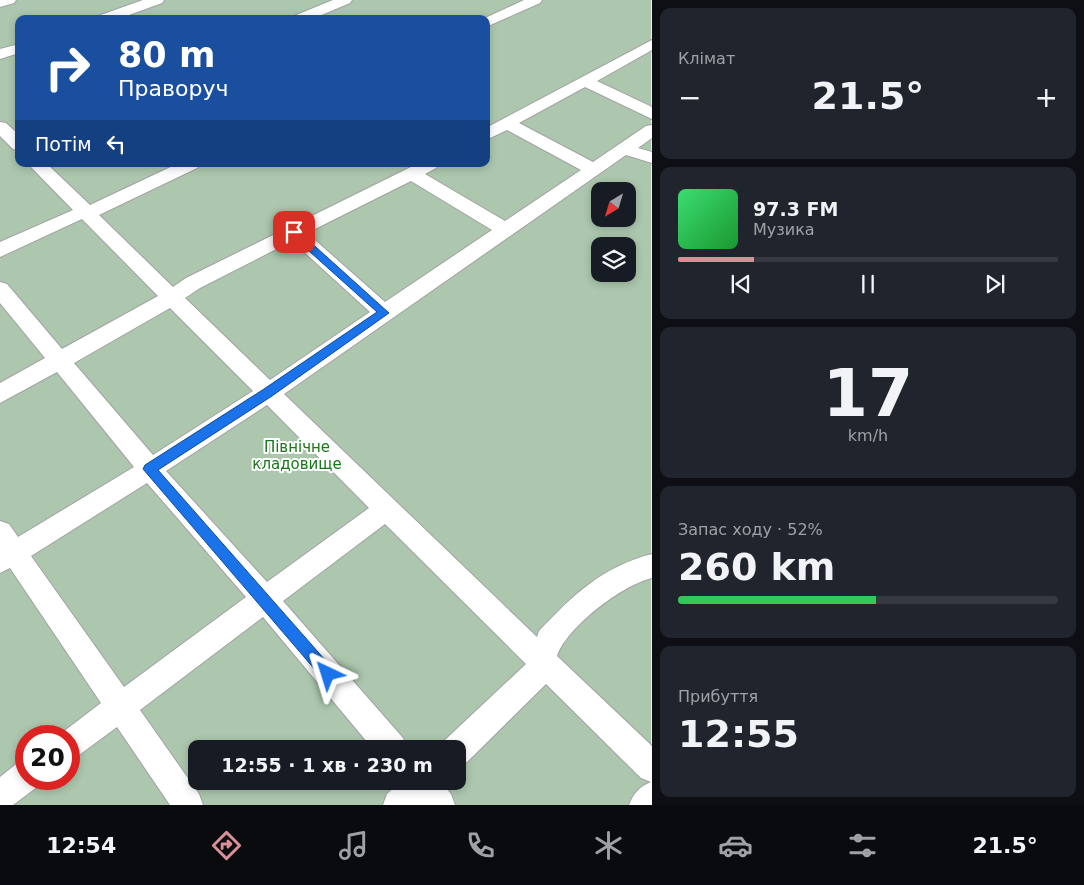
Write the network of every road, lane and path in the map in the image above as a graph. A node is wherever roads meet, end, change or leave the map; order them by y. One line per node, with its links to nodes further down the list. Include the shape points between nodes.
1 (9, 0): 5 (lane)
2 (157, 0): 6 (lane)
3 (345, 0): 7 (lane)
4 (535, 0): 8 (lane)
5 (0, 4)
6 (114, 15)
7 (309, 15)
8 (490, 21)
9 (652, 44): 12 (lane)
10 (15, 49): 11 (lane)
11 (0, 54)
12 (585, 81): 13 (lane); 14 (lane)
13 (652, 114)
14 (508, 124): 16 (lane); 22 (lane)
15 (652, 130): 17 (lane)
16 (490, 133)
17 (624, 149): 18 (lane); 22 (lane)
18 (652, 158)
19 (40, 167): 24 (lane)
20 (184, 167): 24 (lane)
21 (424, 167): 23 (lane)
22 (593, 169): 25 (lane)
23 (411, 173): 25 (lane); 26 (lane)
24 (86, 212): 27 (lane); 29 (lane)
25 (506, 230): 30 (lane)
26 (294, 232): 29 (lane); 30 (lane)
27 (0, 250)
28 (0, 289): 31 (lane)
29 (171, 298): 31 (lane); 32 (lane)
30 (384, 313): 32 (lane)
31 (60, 361): 33 (lane); 34 (lane)
32 (268, 392): 34 (lane); 35 (lane)
33 (0, 394)
34 (150, 469): 36 (lane); 38 (lane)
35 (386, 509): 38 (lane); 39 (lane)
36 (4, 549): 40 (lane)
37 (652, 566): 39 (lane, via 605,586 549,640)
38 (264, 598): 40 (lane); 42 (lane)
39 (542, 659): 43 (lane, via 537,674); 44 (lane)
40 (121, 707): 41 (lane); 49 (lane)
41 (80, 737)
42 (384, 740)
43 (466, 741)
44 (652, 767)
45 (15, 784): 47 (lane)
46 (423, 790): 50 (lane)
47 (0, 796)
48 (652, 796): 51 (lane)
49 (188, 805)
50 (398, 805)
51 (644, 805)

